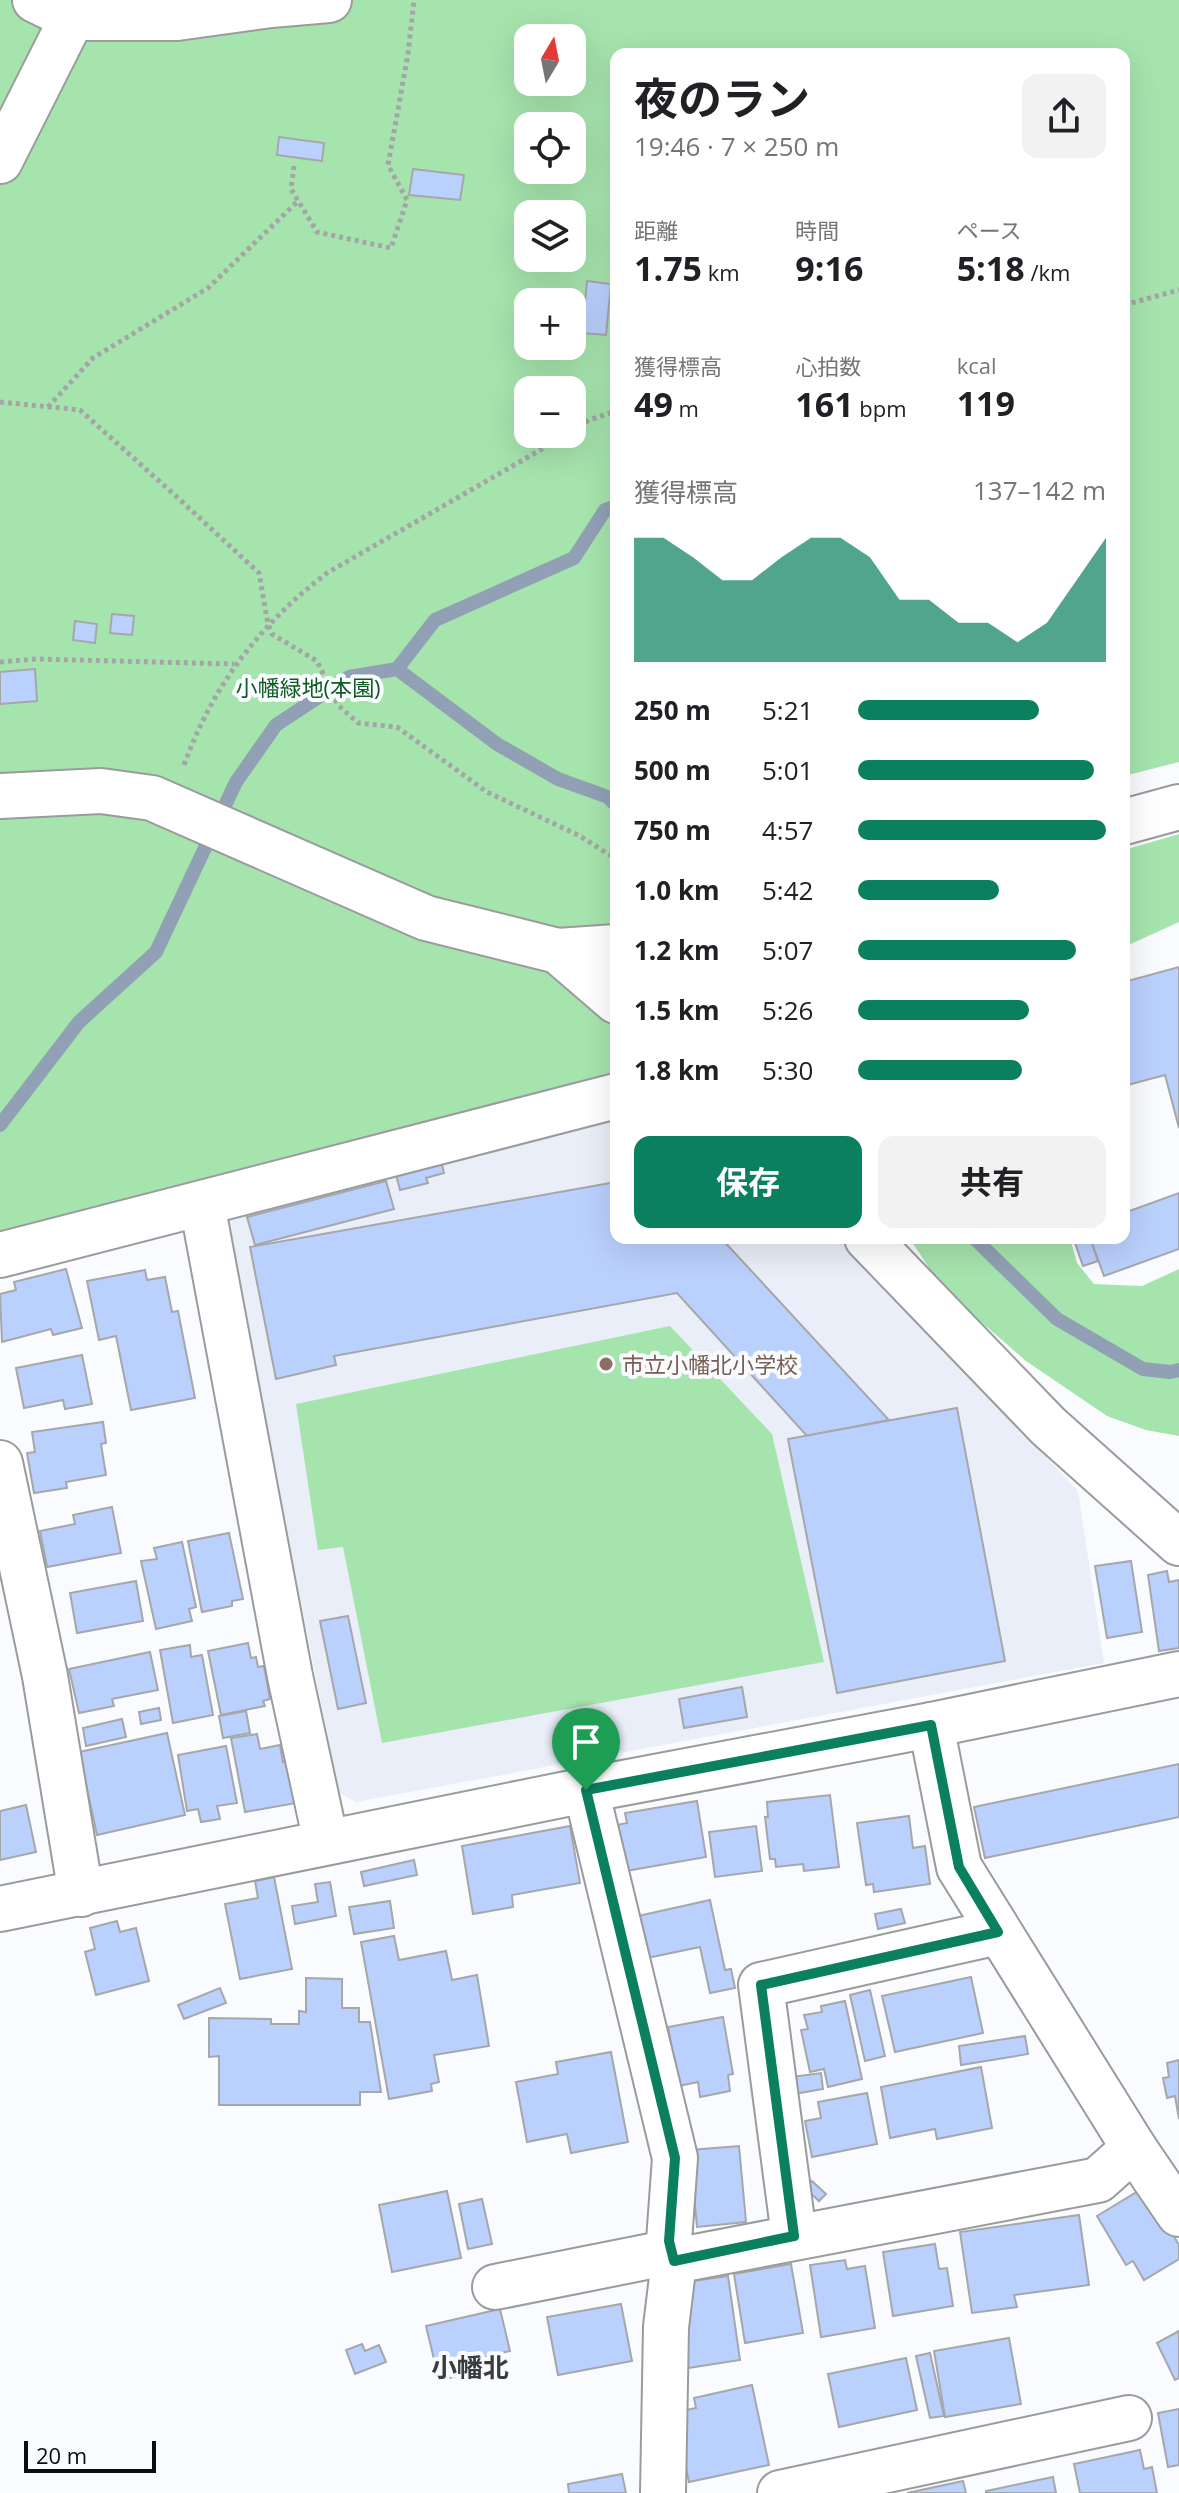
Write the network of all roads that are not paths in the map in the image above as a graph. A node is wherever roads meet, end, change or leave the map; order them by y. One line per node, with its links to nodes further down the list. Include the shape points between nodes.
1 (329, 0): 2 (street, via 177,18)
2 (53, 9): 3 (street)
3 (0, 161)
4 (0, 796): 8 (street, via 101,791 152,798 183,793 252,842 426,918)
5 (1179, 807): 6 (street)
6 (1130, 820)
7 (610, 947): 8 (street)
8 (558, 951): 9 (street)
9 (610, 996)
10 (610, 1098): 11 (street)
11 (202, 1204): 13 (street); 19 (street)
12 (873, 1244): 15 (street, via 1048,1426)
13 (0, 1255)
14 (0, 1463): 20 (street, via 45,1676)
15 (1179, 1543)
16 (1179, 1674): 17 (street)
17 (931, 1725): 18 (street); 22 (street, via 959,1867)
18 (586, 1790): 19 (street); 26 (street, via 675,2158)
19 (326, 1842): 20 (street)
20 (81, 1894): 21 (street)
21 (0, 1909)
22 (998, 1932): 23 (street); 25 (street, via 761,1985)
23 (1134, 2148): 24 (street); 25 (street, via 1098,2180)
24 (1179, 2214)
25 (794, 2236): 26 (street)
26 (672, 2256): 27 (street); 29 (street)
27 (495, 2287)
28 (1129, 2418): 30 (street)
29 (663, 2493)
30 (780, 2493)

